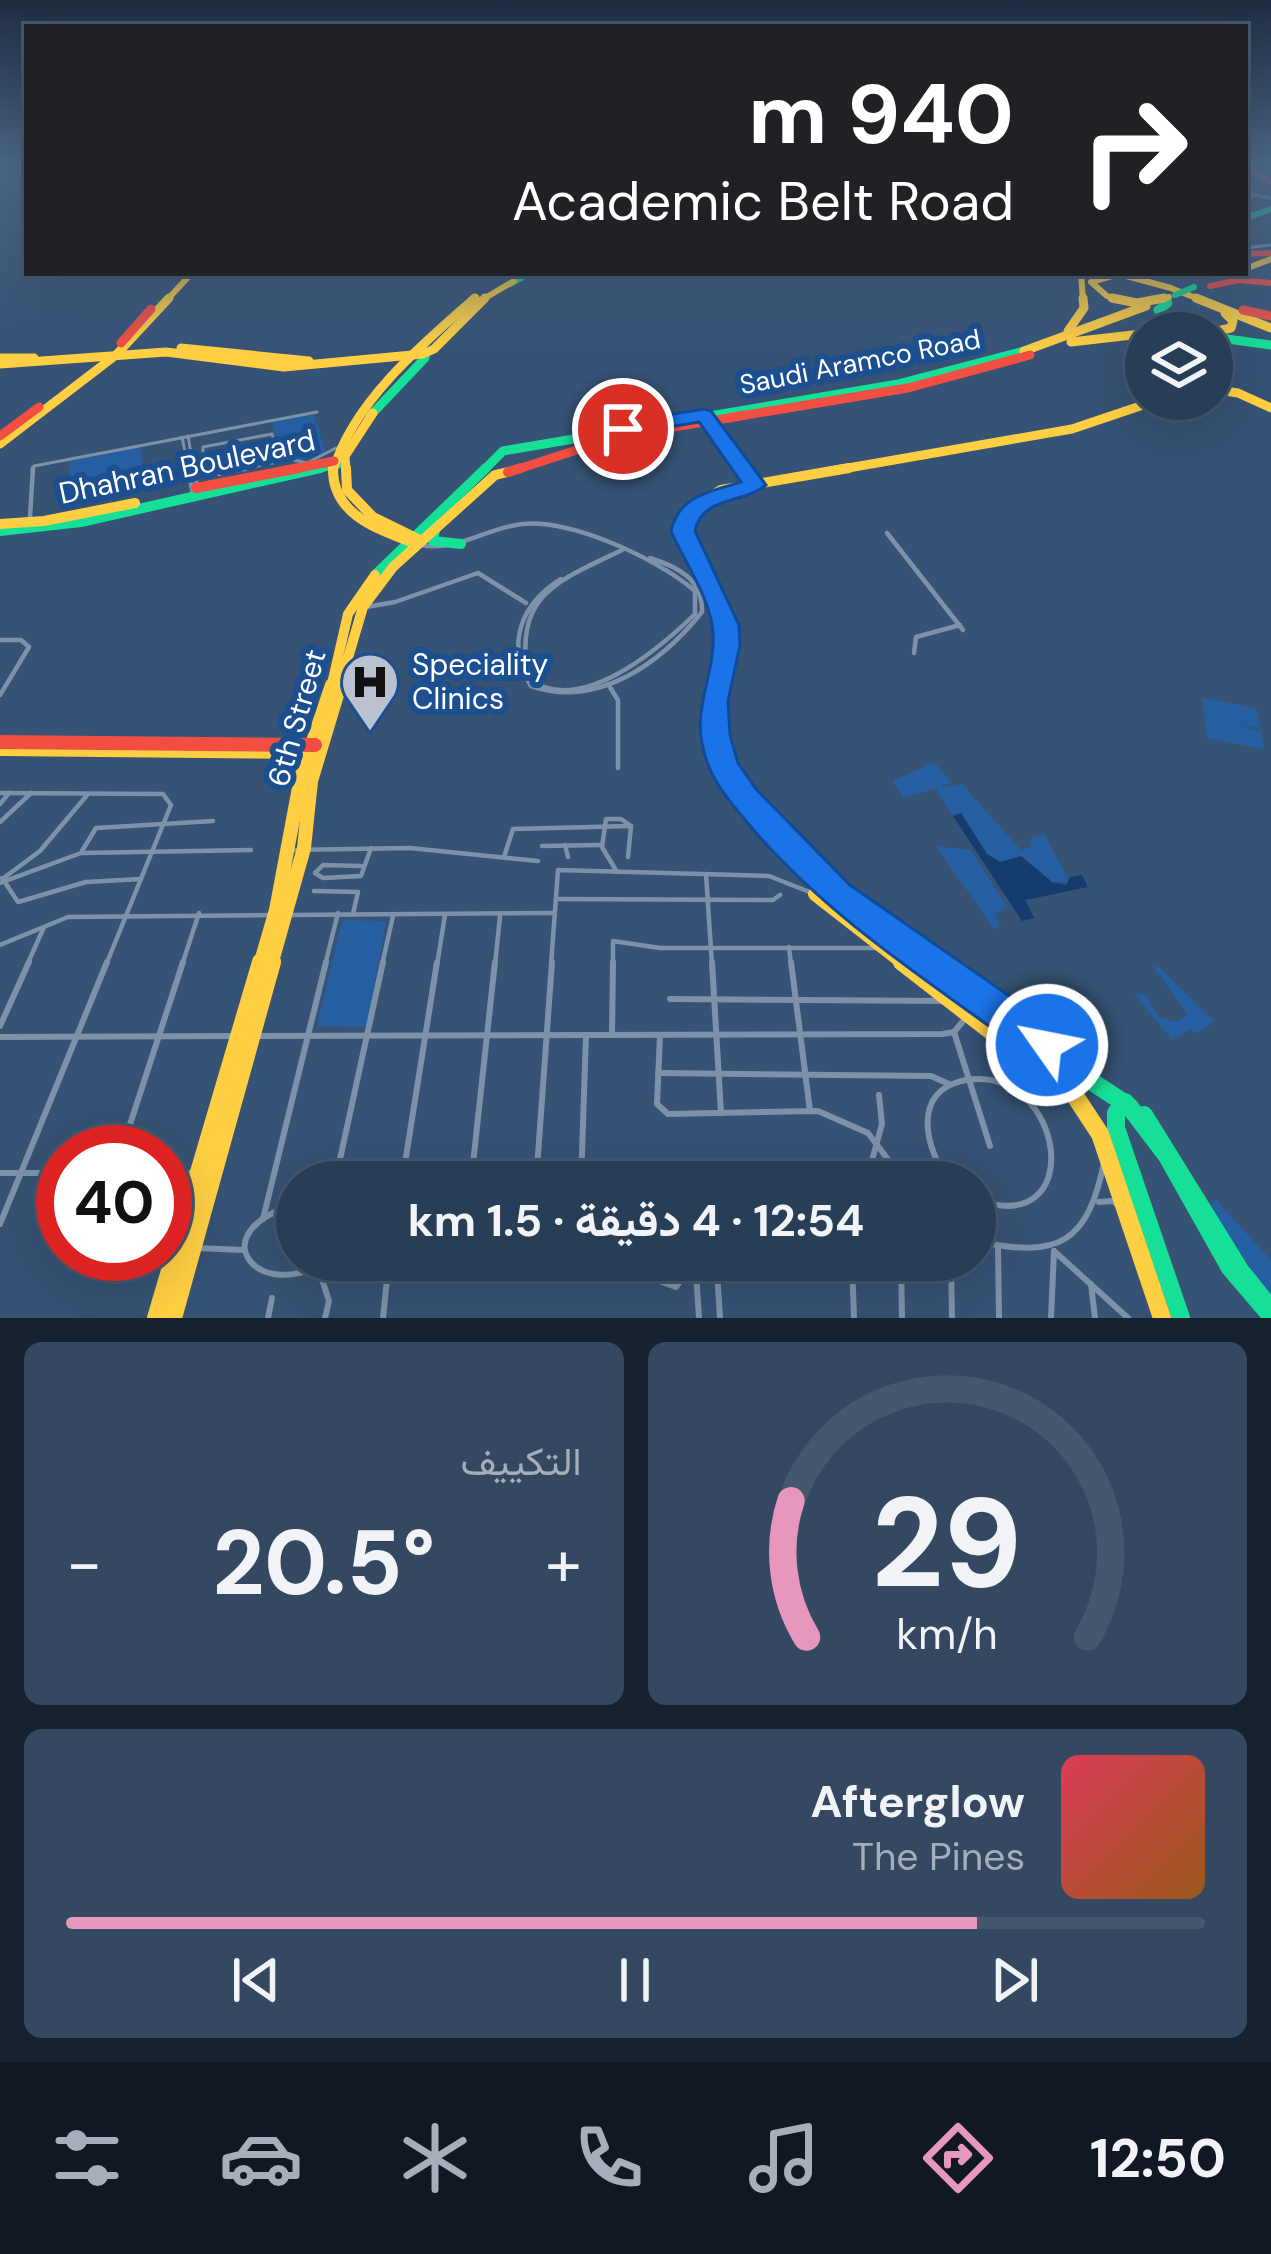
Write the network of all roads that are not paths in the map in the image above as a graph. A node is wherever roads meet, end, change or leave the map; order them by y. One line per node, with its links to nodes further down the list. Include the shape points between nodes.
1 (186, 276): 21 (main road)
2 (1081, 276): 19 (main road, via 1081,317)
3 (1097, 276): 12 (main road, via 1094,290 1118,300 1148,303)
4 (1125, 276): 12 (main road)
5 (1145, 276): 12 (main road)
6 (1218, 276): 11 (main road)
7 (1228, 276): 11 (main road)
8 (1234, 276): 11 (main road)
9 (516, 277): 17 (main road, via 461,309); 22 (main road); 33 (main road)
10 (1271, 283): 11 (main road)
11 (1203, 291): 12 (main road, bridge); 12 (main road); 14 (main road); 15 (main road)
12 (1174, 292): 13 (main road); 19 (main road); 23 (main road)
13 (1160, 312)
14 (1224, 312)
15 (1271, 323)
16 (1125, 335): 23 (main road)
17 (435, 338): 22 (main road); 24 (main road)
18 (1233, 338): 20 (main road)
19 (1045, 344): 23 (main road)
20 (1271, 345)
21 (114, 352): 24 (main road, via 158,347 289,361); 24 (main road, via 273,367); 25 (main road); 25 (main road); 36 (main road)
22 (423, 353): 24 (main road); 27 (main road); 33 (main road)
23 (1027, 353): 32 (main road, Saudi Aramco Road, via 908,388); 34 (main road, Saudi Aramco Road)
24 (382, 355): 27 (main road, via 403,360)
25 (79, 357): 26 (main road)
26 (0, 361)
27 (402, 371): 42 (main road, via 358,414)
28 (1233, 391): 29 (main road)
29 (1271, 407)
30 (317, 412): 35 (street)
31 (1125, 412): 45 (main road, via 1072,429)
32 (745, 415): 34 (main road); 38 (main road, via 717,426)
33 (370, 416): 42 (main road)
34 (706, 418): 38 (main road); 49 (main road, 6th Street, via 495,475); 49 (main road, 6th Street, via 498,454)
35 (185, 437): 43 (street); 48 (street, via 34,466)
36 (0, 440)
37 (274, 445): 39 (street); 40 (street); 41 (street, via 272,434 203,447)
38 (732, 454): 45 (main road)
39 (215, 456): 40 (street, via 219,474); 41 (street)
40 (280, 457): 44 (street)
41 (202, 458): 43 (street)
42 (334, 460): 44 (main road, Dhahran Boulevard); 46 (main road); 51 (main road, Dhahran Boulevard, via 346,492)
43 (189, 461): 47 (street)
44 (305, 468): 46 (main road); 47 (main road, Dhahran Boulevard)
45 (754, 484): 142 (main road, via 699,500 680,529 722,629 708,692 710,731 732,787 837,899); 188 (main road, via 707,498 683,524 726,625 713,701 723,766 838,895 1137,1107)
46 (332, 486): 51 (main road, via 354,517)
47 (195, 491): 50 (main road, Dhahran Boulevard)
48 (30, 517)
49 (436, 524): 51 (main road); 53 (main road, 6th Street); 54 (main road, via 433,542)
50 (0, 528)
51 (390, 532): 53 (main road, Dhahran Boulevard); 57 (main road, via 395,550)
52 (887, 533): 61 (street, via 962,628 916,637)
53 (417, 542): 54 (street); 54 (street, via 448,549); 57 (main road, 6th Street); 59 (main road, 6th Street)
54 (466, 542): 55 (street, via 532,522)
55 (621, 550): 56 (street); 58 (street, via 546,587)
56 (633, 554): 62 (street, via 685,580 697,610 656,651); 62 (street, via 676,568 700,590 702,612 658,655)
57 (387, 566): 59 (main road, 6th Street)
58 (530, 606): 59 (street, via 478,573); 62 (street, via 517,649 528,684 566,696)
59 (356, 609): 66 (main road, 6th Street)
60 (0, 640): 63 (street, via 29,645)
61 (914, 653)
62 (606, 681): 67 (street, via 618,700)
63 (3, 685): 64 (street)
64 (0, 695)
65 (0, 745): 66 (main road)
66 (316, 749): 82 (main road, 6th Street)
67 (618, 768)
68 (0, 793): 69 (street)
69 (10, 793): 70 (street); 72 (street)
70 (31, 793): 71 (street); 74 (street)
71 (88, 794): 75 (street, via 164,794); 84 (street)
72 (0, 804)
73 (213, 820): 75 (street)
74 (0, 822)
75 (165, 823): 81 (street); 85 (street, via 96,828)
76 (600, 830): 78 (street); 86 (street, via 511,830); 88 (street, via 612,818 631,826)
77 (565, 845): 78 (street); 79 (street); 87 (street)
78 (602, 845): 92 (street)
79 (542, 846)
80 (371, 847): 82 (street); 86 (street); 91 (street)
81 (153, 849): 83 (street); 85 (street); 94 (street)
82 (297, 849): 106 (main road, 6th Street)
83 (251, 850)
84 (40, 851): 90 (street); 95 (street)
85 (81, 853): 90 (street)
86 (504, 857): 89 (street)
87 (568, 857)
88 (628, 857)
89 (538, 860)
90 (51, 861): 95 (street)
91 (362, 866): 91 (street, via 361,876 316,873 323,865)
92 (617, 872): 93 (street); 99 (street, via 558,870)
93 (706, 874): 97 (street, via 769,876); 100 (street)
94 (141, 879): 95 (street, via 86,881 18,902); 105 (street)
95 (2, 881)
96 (314, 891): 104 (street, via 358,892)
97 (814, 894): 114 (main road)
98 (780, 895): 100 (street)
99 (556, 899): 100 (street); 103 (street)
100 (707, 900): 113 (street)
101 (199, 913): 105 (street); 106 (street); 126 (street)
102 (338, 913): 104 (street); 106 (street); 128 (street)
103 (555, 913): 109 (street); 132 (street)
104 (353, 914): 108 (street)
105 (126, 915): 110 (street, via 68,917); 135 (street)
106 (280, 915): 127 (main road, 6th Street)
107 (445, 915): 108 (street); 109 (street); 130 (street)
108 (393, 916): 129 (street)
109 (500, 916): 131 (street)
110 (44, 927): 111 (street); 120 (street)
111 (0, 945)
112 (789, 947): 113 (street); 114 (street); 117 (street)
113 (710, 948): 116 (street); 122 (street, via 613,941)
114 (885, 948): 118 (main road)
115 (670, 999): 116 (street)
116 (713, 999): 117 (street); 124 (street)
117 (795, 1000): 118 (street); 125 (street)
118 (956, 1002): 119 (main road)
119 (970, 1012): 121 (street); 148 (main road, via 1063,1084)
120 (0, 1026)
121 (954, 1033): 125 (street); 139 (street)
122 (612, 1035): 123 (street); 133 (street)
123 (661, 1035): 124 (street); 136 (street)
124 (716, 1035): 125 (street); 137 (street)
125 (799, 1035): 138 (street)
126 (161, 1036): 127 (street); 135 (street); 145 (street)
127 (247, 1036): 128 (street); 158 (main road, 6th Street); 168 (main road, 6th Street)
128 (308, 1036): 129 (street); 166 (street)
129 (368, 1036): 130 (street); 149 (street)
130 (428, 1036): 131 (street); 150 (street)
131 (485, 1036): 132 (street); 151 (street)
132 (546, 1036): 133 (street); 152 (street)
133 (586, 1036): 153 (street)
134 (0, 1037): 135 (street)
135 (77, 1037): 160 (street)
136 (658, 1073): 137 (street); 144 (street, via 657,1105 668,1114)
137 (718, 1076): 138 (street); 144 (street)
138 (805, 1076): 140 (street, via 931,1076); 143 (street)
139 (968, 1078): 140 (street); 147 (street); 162 (street, via 1022,1095 1055,1146 1056,1165 1040,1196)
140 (949, 1084): 156 (street, via 936,1094 925,1126)
141 (879, 1095): 146 (street)
142 (1125, 1102): 188 (main road, via 1232,1270); 204 (main road, via 1116,1128)
143 (810, 1111): 144 (street); 146 (street, via 841,1118)
144 (721, 1113)
145 (131, 1125)
146 (877, 1144): 154 (street); 155 (street)
147 (990, 1146)
148 (1106, 1150): 163 (street); 165 (main road)
149 (340, 1161)
150 (406, 1161)
151 (472, 1161)
152 (537, 1161)
153 (582, 1161)
154 (872, 1161)
155 (890, 1161)
156 (934, 1161)
157 (192, 1173): 158 (street)
158 (199, 1173): 189 (main road, 6th Street)
159 (0, 1174): 160 (street)
160 (22, 1174): 161 (street); 167 (street)
161 (36, 1174)
162 (996, 1205)
163 (1095, 1206): 165 (street, via 1112,1201); 172 (street, via 1083,1230)
164 (276, 1213): 166 (street)
165 (1126, 1213): 203 (main road)
166 (262, 1219): 171 (street)
167 (0, 1225)
168 (192, 1241)
169 (998, 1247): 172 (street); 199 (street)
170 (192, 1248): 171 (street)
171 (244, 1250): 173 (street)
172 (1054, 1251): 184 (street); 200 (street)
173 (244, 1271)
174 (182, 1281): 190 (main road, 6th Street)
175 (314, 1281): 183 (street)
176 (322, 1281): 192 (street)
177 (387, 1281): 193 (street)
178 (697, 1281): 194 (street)
179 (718, 1281): 195 (street)
180 (853, 1281): 196 (street)
181 (902, 1281): 197 (street)
182 (951, 1281): 198 (street)
183 (311, 1284)
184 (1091, 1284): 201 (street); 202 (street)
185 (258, 1293): 186 (street)
186 (272, 1298): 187 (street); 191 (street)
187 (284, 1298)
188 (1271, 1313)
189 (156, 1318)
190 (172, 1318)
191 (268, 1318)
192 (325, 1318)
193 (383, 1318)
194 (699, 1318)
195 (720, 1318)
196 (854, 1318)
197 (902, 1318)
198 (952, 1318)
199 (999, 1318)
200 (1051, 1318)
201 (1095, 1318)
202 (1128, 1318)
203 (1162, 1318)
204 (1181, 1318)

